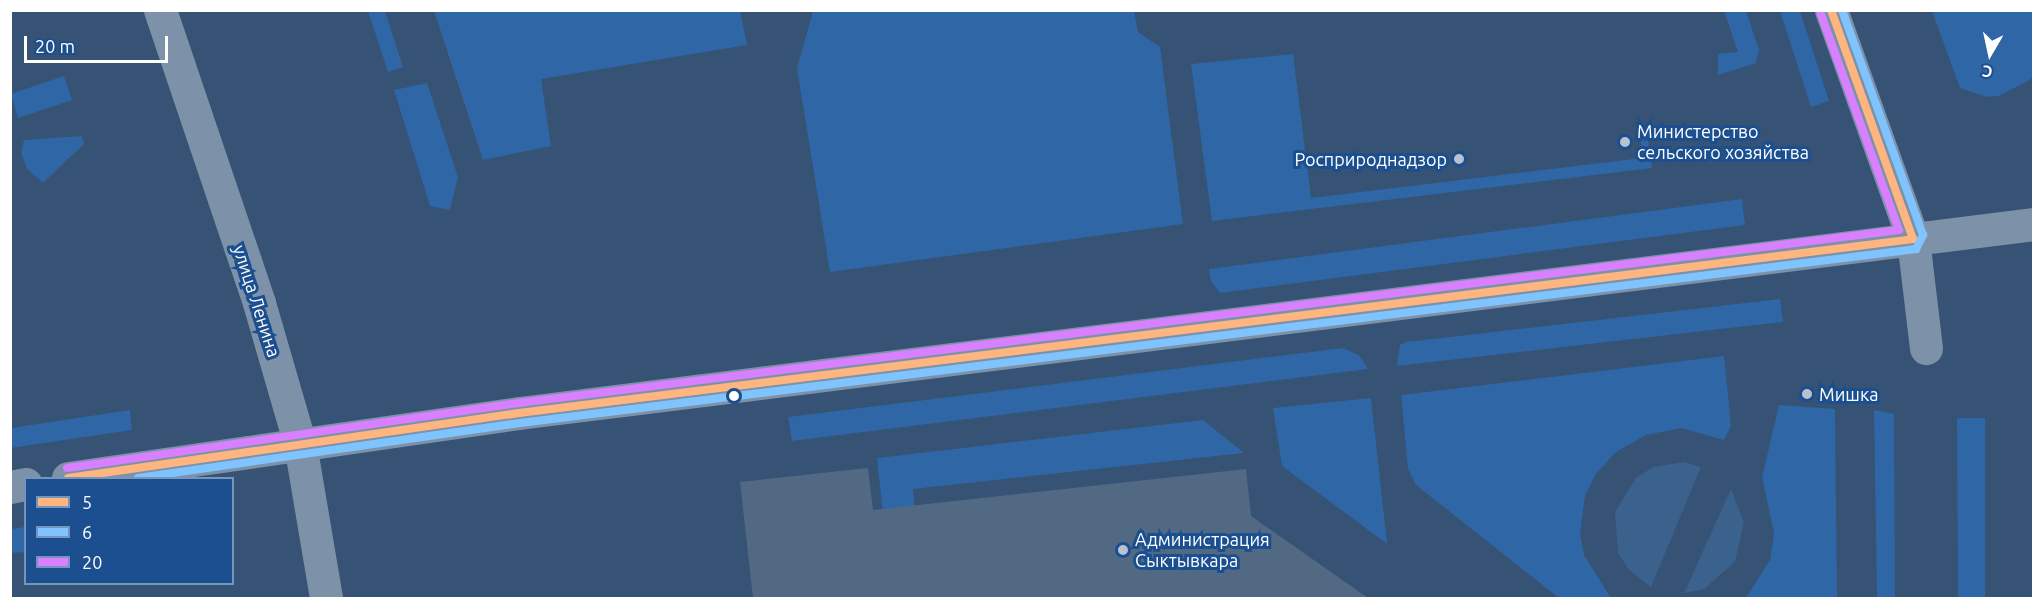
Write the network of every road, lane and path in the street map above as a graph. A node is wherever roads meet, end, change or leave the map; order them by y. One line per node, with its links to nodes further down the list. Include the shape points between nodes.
1 (160, 10): 6 (street, улица Ленина, via 259,303)
2 (1832, 10): 4 (street)
3 (2034, 224): 4 (street)
4 (1913, 239): 5 (street); 6 (street)
5 (1926, 348)
6 (300, 444): 7 (street); 8 (street, улица Ленина)
7 (75, 477)
8 (326, 598)

